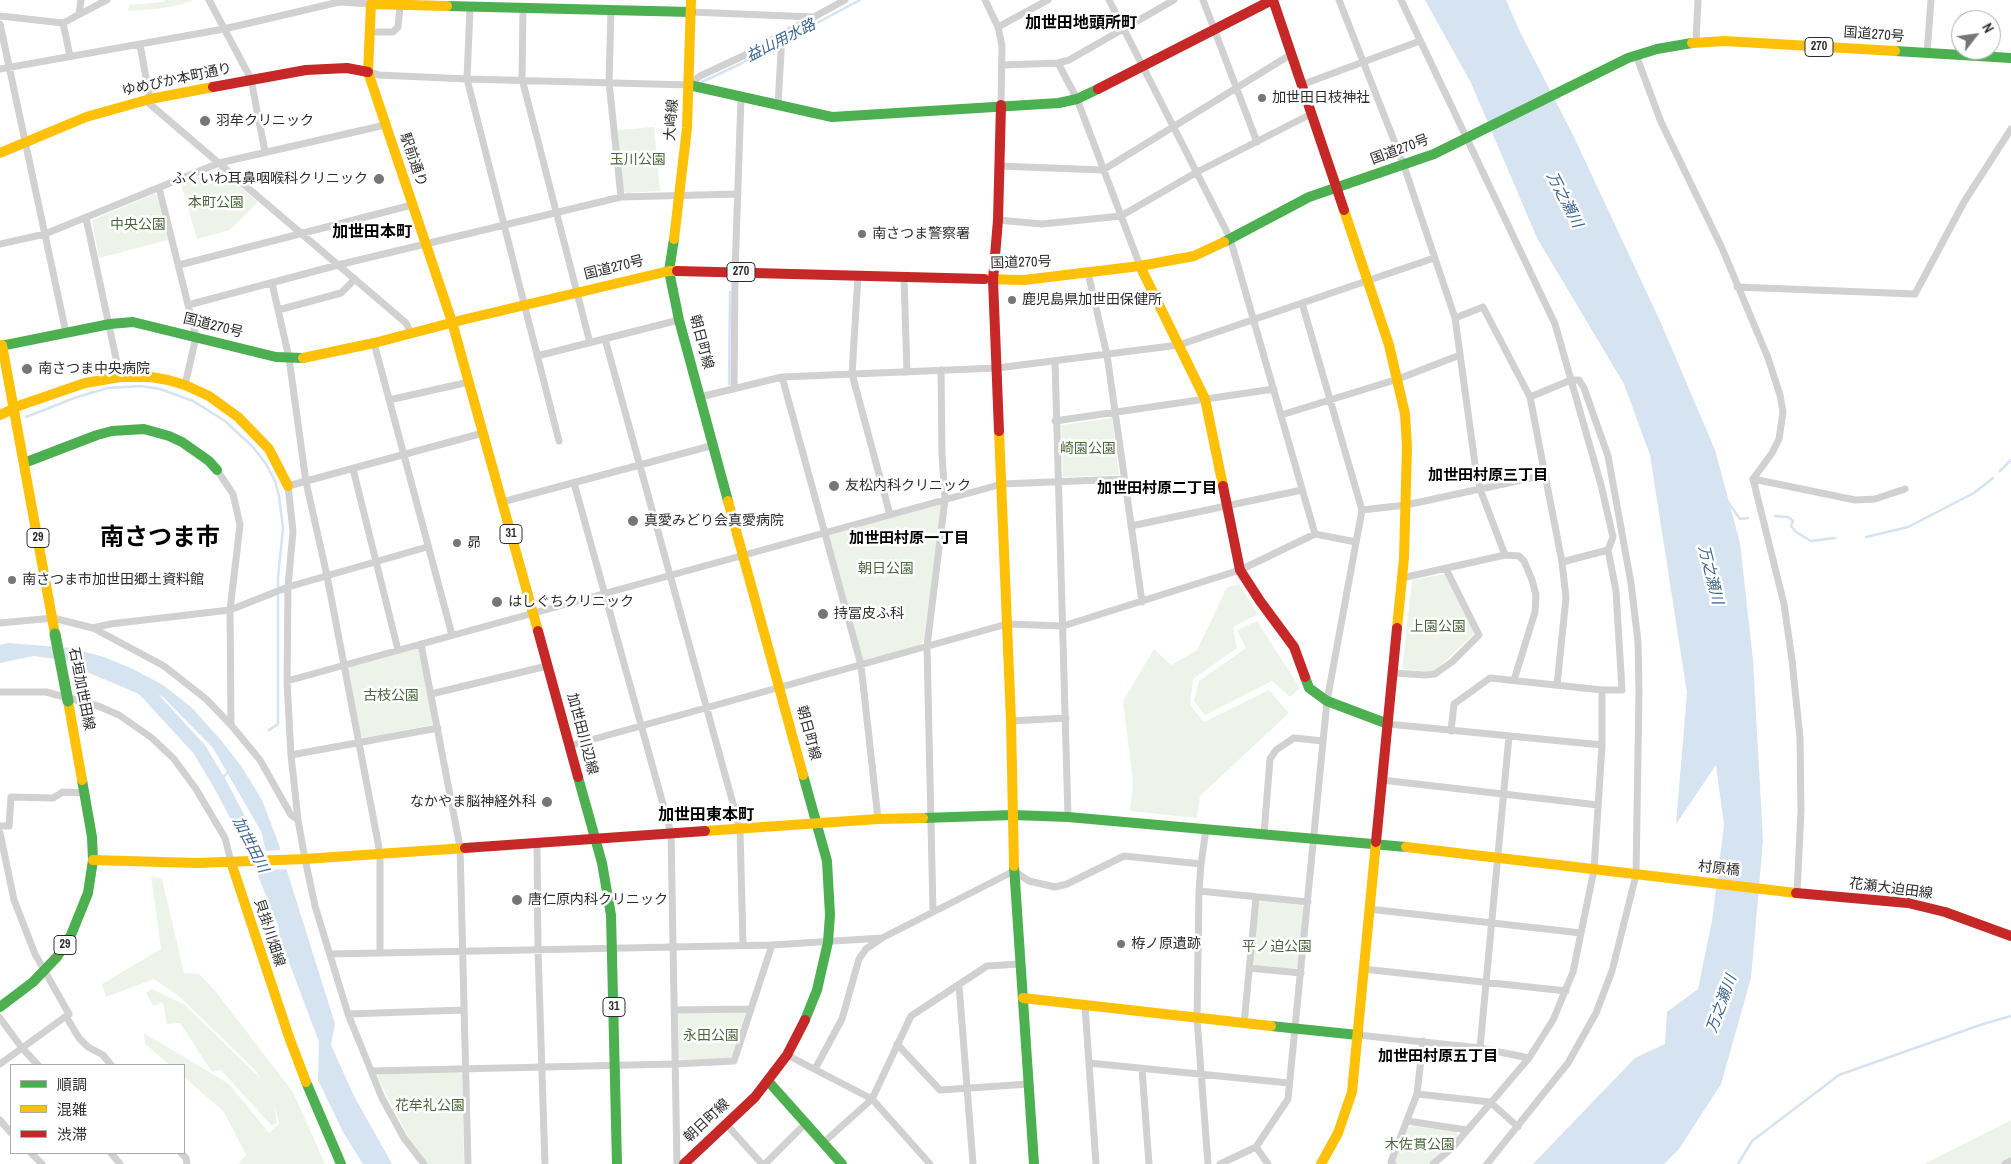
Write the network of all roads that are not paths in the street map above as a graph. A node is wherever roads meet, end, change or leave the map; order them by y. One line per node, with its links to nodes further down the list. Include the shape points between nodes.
1 (80, 0): 22 (street)
2 (107, 0): 22 (street)
3 (209, 0): 28 (street)
4 (691, 0): 21 (main road, 大崎線)
5 (845, 0): 24 (street)
6 (985, 0): 27 (street)
7 (1048, 0): 27 (street)
8 (1109, 0): 29 (street)
9 (1174, 0): 29 (street)
10 (1203, 0): 30 (street)
11 (1272, 0): 30 (main road); 37 (main road)
12 (1339, 0): 42 (street)
13 (1401, 0): 33 (street)
14 (1698, 0): 34 (street)
15 (1931, 0): 36 (street)
16 (371, 4): 17 (main road); 28 (street, via 339,2); 31 (main road, 駅前通り)
17 (400, 6): 18 (main road); 31 (street, via 398,27 393,32)
18 (470, 8): 19 (main road); 49 (street)
19 (523, 9): 20 (main road); 50 (street)
20 (612, 11): 21 (main road); 51 (street)
21 (691, 12): 24 (street); 52 (main road, 大崎線)
22 (79, 14): 25 (street)
23 (0, 16): 25 (street)
24 (813, 17): 32 (street)
25 (63, 23): 38 (street)
26 (0, 24): 44 (street)
27 (998, 27): 43 (street)
28 (224, 29): 35 (street); 48 (street)
29 (1123, 29): 41 (street); 45 (street)
30 (1214, 30): 45 (main road); 54 (street)
31 (370, 32): 47 (main road, 駅前通り)
32 (782, 34): 52 (street, via 700,76); 59 (street)
33 (1420, 41): 42 (street); 64 (street)
34 (1696, 42): 36 (main road, 国道270号 / 270, via 1748,42); 39 (main road, 国道270号 / 270)
35 (140, 45): 38 (street); 57 (street)
36 (1927, 54): 40 (main road, 国道270号 / 270)
37 (1290, 55): 53 (main road); 54 (street)
38 (70, 56): 44 (street)
39 (1632, 57): 64 (main road, 国道270号 / 270); 103 (street, via 1722,248)
40 (2011, 58)
41 (1058, 63): 43 (street); 56 (street)
42 (1362, 63): 53 (street); 71 (street)
43 (1003, 65): 58 (street)
44 (10, 66): 46 (street); 65 (street)
45 (1143, 66): 56 (main road); 62 (street)
46 (0, 69)
47 (368, 72): 48 (main road, ゆめぴか本町通り, via 324,68); 49 (street); 61 (main road, 駅前通り)
48 (252, 79): 57 (main road, ゆめぴか本町通り); 67 (street)
49 (467, 79): 50 (street); 84 (street)
50 (522, 79): 51 (street); 80 (street)
51 (609, 82): 52 (street); 78 (street)
52 (689, 85): 55 (main road); 76 (main road, 大崎線)
53 (1301, 85): 60 (main road)
54 (1237, 88): 62 (street); 66 (street)
55 (741, 98): 59 (main road); 77 (street)
56 (1077, 99): 58 (main road, via 1059,103); 72 (street)
57 (148, 100): 65 (main road, ゆめぴか本町通り, via 86,117); 69 (street)
58 (1002, 105): 59 (main road, via 832,116); 70 (main road)
59 (778, 106)
60 (1311, 114): 66 (street); 75 (main road)
61 (385, 125): 67 (street); 79 (main road, 駅前通り)
62 (1173, 126): 72 (street); 73 (street)
63 (2011, 129): 103 (street, via 1964,202 1915,294)
64 (1468, 139): 71 (main road, 国道270号 / 270); 134 (street, via 1555,324)
65 (26, 141): 68 (main road, ゆめぴか本町通り); 86 (street)
66 (1256, 142): 73 (street)
67 (265, 152): 69 (street)
68 (0, 153)
69 (219, 163): 74 (street); 85 (street)
70 (999, 166): 72 (street); 83 (main road)
71 (1404, 166): 75 (main road, 国道270号 / 270); 90 (street)
72 (1103, 170): 81 (street)
73 (1197, 172): 81 (street); 87 (street)
74 (159, 188): 82 (street); 91 (street)
75 (1337, 188): 87 (main road, 国道270号 / 270, via 1309,197); 101 (main road)
76 (680, 194): 77 (street); 78 (street); 94 (main road, 大崎線)
77 (738, 194): 95 (street)
78 (621, 197): 80 (street)
79 (412, 205): 85 (street); 89 (main road, 駅前通り)
80 (557, 212): 84 (street); 104 (street)
81 (1121, 216): 83 (street, via 1042,224); 93 (street)
82 (86, 218): 86 (street); 113 (street)
83 (998, 220): 100 (main road)
84 (504, 225): 89 (street); 107 (street)
85 (299, 233): 91 (street); 92 (street)
86 (45, 234): 88 (street); 114 (street)
87 (1230, 238): 93 (main road, 国道270号 / 270, via 1194,256); 110 (street)
88 (0, 244)
89 (426, 245): 92 (street); 112 (main road, 駅前通り)
90 (1434, 258): 101 (street); 109 (street)
91 (179, 265): 106 (street)
92 (338, 266): 99 (street); 102 (street)
93 (1140, 266): 96 (main road, 国道270号 / 270); 121 (main road)
94 (669, 271): 95 (main road, 国道270号 / 270); 104 (main road, 国道270号 / 270); 111 (main road, 朝日町線)
95 (735, 272): 97 (main road, 国道270号 / 270); 137 (street)
96 (1088, 273): 100 (main road, 国道270号 / 270); 122 (street)
97 (858, 276): 98 (main road, 国道270号 / 270); 130 (street)
98 (904, 277): 100 (main road, 国道270号 / 270); 129 (street)
99 (355, 279): 108 (street, via 341,293); 115 (street, via 406,323)
100 (993, 280): 127 (main road)
101 (1368, 280): 105 (street); 133 (main road)
102 (272, 283): 106 (street); 108 (street)
103 (1737, 287): 159 (street, via 1768,358 1783,412 1781,432 1772,453)
104 (577, 292): 107 (main road, 国道270号 / 270); 120 (street)
105 (1302, 303): 110 (street); 143 (street)
106 (188, 305): 116 (street)
107 (524, 305): 112 (main road, 国道270号 / 270); 124 (street)
108 (278, 310): 125 (street)
109 (1454, 318): 123 (street); 139 (street, via 1483,307)
110 (1253, 319): 121 (street); 138 (street)
111 (680, 320): 117 (street); 140 (main road, 朝日町線)
112 (452, 322): 115 (main road, 国道270号 / 270); 135 (main road, 加世田川辺線 / 31)
113 (110, 324): 114 (main road, 国道270号 / 270); 116 (main road, 国道270号 / 270, via 134,322); 131 (street)
114 (66, 333): 118 (main road, 国道270号 / 270)
115 (411, 333): 119 (main road, 国道270号 / 270)
116 (196, 337): 125 (main road, 国道270号 / 270); 136 (street)
117 (605, 339): 120 (street); 154 (street)
118 (1, 342): 144 (main road, 石垣加世田線 / 29)
119 (374, 343): 125 (main road, 国道270号 / 270, via 320,356); 142 (street)
120 (590, 343): 124 (street)
121 (1180, 346): 122 (street); 141 (main road)
122 (1107, 355): 126 (street); 145 (street)
123 (1460, 355): 133 (street); 165 (street)
124 (537, 356): 150 (street)
125 (289, 358): 160 (street)
126 (1055, 361): 127 (street); 148 (street)
127 (997, 368): 128 (street); 163 (main road)
128 (941, 370): 129 (street); 168 (street)
129 (907, 372): 130 (street)
130 (852, 374): 132 (street); 173 (street)
131 (120, 377): 136 (main road, via 151,376); 144 (main road, via 85,383)
132 (782, 377): 137 (street); 175 (street)
133 (1398, 379): 143 (street); 170 (main road, via 1405,414)
134 (1571, 380): 139 (street); 179 (street, via 1601,486 1612,537); 258 (street, via 1579,380 1584,388 1608,456 1632,583 1638,642)
135 (469, 382): 142 (street); 149 (main road, 加世田川辺線 / 31)
136 (185, 385): 164 (main road, via 225,406 255,433 269,449)
137 (734, 389): 140 (street)
138 (1274, 389): 141 (street); 147 (street)
139 (1530, 396): 157 (street)
140 (700, 397): 151 (main road, 朝日町線)
141 (1205, 399): 145 (street); 171 (main road)
142 (389, 400): 152 (street)
143 (1331, 400): 147 (street); 172 (street)
144 (14, 411): 146 (main road); 153 (main road, 石垣加世田線 / 29)
145 (1115, 413): 148 (street); 158 (street)
146 (0, 415)
147 (1281, 415): 167 (street)
148 (1055, 422): 161 (street)
149 (483, 434): 152 (street); 169 (main road, 加世田川辺線 / 31)
150 (560, 441)
151 (714, 444): 154 (street); 180 (main road, 朝日町線)
152 (403, 455): 155 (street); 178 (street)
153 (24, 461): 156 (main road, via 97,435 144,429 182,442); 194 (main road, 石垣加世田線 / 29)
154 (640, 465): 162 (street); 187 (street)
155 (353, 469): 160 (street); 182 (street)
156 (217, 470): 192 (street, via 233,494 240,525)
157 (1545, 474): 165 (street); 183 (street)
158 (1124, 479): 161 (street); 174 (street)
159 (1753, 479): 166 (street, via 1856,500 1875,499); 260 (street, via 1784,604 1800,738 1798,885)
160 (306, 482): 164 (street); 186 (street)
161 (1057, 482): 163 (street); 197 (street)
162 (574, 483): 169 (street); 190 (street)
163 (1002, 484): 168 (street); 196 (main road)
164 (288, 486): 189 (street, via 294,531)
165 (1480, 489): 170 (street); 181 (street)
166 (1905, 489)
167 (1302, 490): 171 (street); 176 (street)
168 (945, 499): 173 (street); 201 (street)
169 (502, 502): 193 (main road, 加世田川辺線 / 31)
170 (1406, 505): 172 (street); 188 (main road)
171 (1227, 506): 174 (street); 185 (main road)
172 (1362, 510): 177 (street)
173 (890, 515): 175 (street)
174 (1131, 526): 191 (street)
175 (826, 534): 180 (street); 204 (street)
176 (1315, 534): 177 (street); 185 (street)
177 (1356, 542): 214 (street)
178 (427, 548): 182 (street); 199 (street)
179 (1608, 550): 183 (street); 211 (street, via 1616,591 1622,690)
180 (744, 555): 187 (street); 210 (main road, 朝日町線)
181 (1504, 555): 184 (street); 208 (street, via 1519,556 1524,561 1536,596 1535,612)
182 (376, 562): 186 (street); 202 (street)
183 (1562, 562): 209 (street, via 1566,598)
184 (1446, 569): 188 (street); 206 (street, via 1479,635 1435,674)
185 (1240, 570): 191 (street); 214 (main road, via 1294,647 1309,688)
186 (326, 576): 189 (street); 203 (street)
187 (670, 576): 190 (street); 215 (street)
188 (1402, 578): 206 (main road)
189 (286, 588): 192 (street); 207 (street)
190 (604, 595): 193 (street); 220 (street)
191 (1142, 602): 197 (street)
192 (230, 610): 198 (street); 219 (street)
193 (533, 614): 199 (street); 205 (main road, 加世田川辺線 / 31)
194 (53, 618): 195 (street); 198 (street); 230 (main road, 石垣加世田線 / 29, bridge)
195 (0, 623)
196 (1007, 624): 197 (street); 201 (street); 217 (main road)
197 (1063, 626): 216 (street)
198 (93, 628): 219 (street, via 164,666 206,698)
199 (452, 635): 200 (street)
200 (421, 644): 202 (street); 213 (street)
201 (927, 646): 204 (street); 234 (street)
202 (398, 650): 203 (street)
203 (343, 665): 207 (street); 224 (street)
204 (861, 665): 210 (street); 236 (street)
205 (547, 666): 213 (street); 227 (main road, 加世田川辺線 / 31)
206 (1393, 673): 218 (main road)
207 (287, 680): 228 (street)
208 (1514, 680): 209 (street); 222 (street, via 1490,678 1454,704)
209 (1556, 685): 211 (street)
210 (781, 687): 215 (street); 238 (main road, 朝日町線)
211 (1602, 690): 226 (street)
212 (0, 692): 254 (street, 貝掛川畑線, via 46,692 98,706 119,715 152,738 174,759 196,789 225,838)
213 (431, 694): 221 (street)
214 (1327, 701): 218 (main road); 225 (street)
215 (707, 708): 220 (street); 240 (street)
216 (1066, 718): 217 (street); 235 (street)
217 (1011, 720): 233 (main road)
218 (1388, 724): 222 (street); 229 (main road)
219 (231, 725): 237 (street, via 260,760 291,815)
220 (641, 726): 227 (street); 243 (street)
221 (438, 728): 224 (street); 249 (street)
222 (1451, 731): 223 (street)
223 (1509, 736): 226 (street); 231 (street)
224 (358, 741): 228 (street); 250 (street)
225 (1323, 741): 244 (street, via 1294,738 1270,758); 246 (street)
226 (1602, 745): 232 (street)
227 (569, 746): 245 (main road, 加世田川辺線 / 31)
228 (291, 755): 237 (street)
229 (1382, 780): 231 (street); 248 (main road)
230 (85, 793): 239 (street, via 63,792 53,798 11,797 9,826); 253 (main road, 石垣加世田線 / 29)
231 (1503, 795): 232 (street); 251 (street)
232 (1598, 805): 256 (street)
233 (1013, 815): 234 (main road, 村原橋); 235 (main road, 村原橋); 257 (main road)
234 (930, 816): 236 (main road, 村原橋); 264 (street)
235 (1068, 816): 241 (main road, 村原橋)
236 (878, 819): 238 (main road, 村原橋)
237 (298, 820): 252 (street)
238 (818, 824): 240 (main road, 村原橋); 269 (main road, 朝日町線, via 830,892)
239 (0, 826)
240 (740, 829): 243 (main road, 村原橋); 270 (street)
241 (1206, 829): 244 (main road, 村原橋); 255 (street)
242 (0, 833): 281 (street, via 14,900 35,954)
243 (670, 833): 245 (main road, 村原橋); 272 (street)
244 (1264, 834): 246 (main road, 村原橋)
245 (595, 838): 247 (main road, 村原橋); 273 (main road, 加世田川辺線 / 31, via 607,890)
246 (1314, 840): 248 (main road, 村原橋); 262 (street)
247 (537, 843): 249 (main road, 村原橋); 274 (street)
248 (1376, 844): 251 (main road, 村原橋); 263 (main road)
249 (460, 848): 250 (main road, 村原橋); 275 (street)
250 (380, 853): 252 (main road, 村原橋); 276 (street)
251 (1499, 858): 256 (main road, 村原橋); 265 (street)
252 (301, 859): 254 (main road, 村原橋); 277 (street)
253 (93, 860): 254 (main road, 村原橋); 281 (main road, 石垣加世田線 / 29, via 88,893 79,920)
254 (234, 862): 338 (main road, 貝掛川畑線, via 289,1036)
255 (1201, 864): 257 (street, via 1124,856 1055,887 1029,881); 259 (street)
256 (1594, 870): 258 (main road, 村原橋); 266 (street)
257 (1014, 871): 264 (street); 278 (main road)
258 (1639, 875): 260 (main road, 村原橋); 328 (street, via 1612,971 1596,1013 1568,1063)
259 (1199, 891): 261 (street); 295 (street)
260 (1795, 893): 267 (main road, 花瀬大迫田線, via 1927,907)
261 (1256, 898): 262 (street); 279 (street)
262 (1308, 902): 282 (street)
263 (1369, 909): 265 (street); 280 (main road)
264 (933, 912): 268 (street)
265 (1492, 923): 266 (street); 283 (street)
266 (1581, 933): 285 (street)
267 (2011, 936)
268 (882, 938): 269 (street); 313 (street, via 859,959 842,1019)
269 (828, 942): 271 (street); 303 (main road, 朝日町線, via 817,990)
270 (743, 945): 271 (street); 272 (street)
271 (772, 945): 291 (street)
272 (673, 947): 273 (street); 290 (street)
273 (613, 948): 274 (street); 310 (main road, 加世田川辺線 / 31)
274 (538, 950): 275 (street); 311 (street)
275 (462, 952): 276 (street); 289 (street)
276 (380, 953): 277 (street)
277 (330, 954): 293 (street)
278 (1020, 964): 284 (street, via 987,966); 286 (main road)
279 (1249, 968): 282 (street); 296 (street)
280 (1363, 969): 283 (street); 298 (main road)
281 (46, 970): 288 (main road, 石垣加世田線 / 29); 292 (street)
282 (1301, 973): 297 (street)
283 (1486, 981): 285 (street); 302 (street)
284 (959, 985): 300 (street, via 911,1016); 320 (street)
285 (1566, 991): 304 (street, via 1553,1020)
286 (1023, 998): 287 (main road); 319 (main road)
287 (1085, 1006): 295 (main road); 309 (street)
288 (0, 1007)
289 (464, 1010): 293 (street); 312 (street)
290 (675, 1010): 291 (street); 308 (street)
291 (750, 1010): 308 (street, via 734,1061)
292 (69, 1014): 301 (street); 307 (street, via 67,1018 79,1038 104,1055)
293 (348, 1014): 315 (street)
294 (0, 1018): 301 (street)
295 (1196, 1019): 296 (main road); 316 (street)
296 (1244, 1024): 297 (main road)
297 (1296, 1028): 298 (main road); 318 (street)
298 (1358, 1035): 299 (street); 355 (main road, via 1352,1092 1338,1133)
299 (1422, 1041): 302 (street); 321 (street)
300 (898, 1044): 320 (street, via 940,1090); 322 (street)
301 (22, 1048): 305 (street); 306 (street)
302 (1480, 1048): 304 (street)
303 (787, 1055): 313 (street); 317 (main road, 朝日町線)
304 (1529, 1058): 323 (street)
305 (0, 1064)
306 (37, 1064)
307 (110, 1064)
308 (675, 1064): 310 (street); 343 (street)
309 (1089, 1064): 314 (street); 350 (street)
310 (616, 1065): 311 (street); 342 (main road, 加世田川辺線 / 31)
311 (543, 1067): 312 (street); 341 (street)
312 (466, 1069): 315 (street); 340 (street)
313 (815, 1069): 322 (street)
314 (1142, 1069): 316 (street); 351 (street)
315 (371, 1071): 339 (street, via 404,1138)
316 (1200, 1075): 318 (street); 352 (street)
317 (768, 1081): 326 (main road, 朝日町線); 327 (main road)
318 (1289, 1083): 332 (street, via 1288,1099)
319 (1029, 1084): 320 (street); 349 (main road)
320 (967, 1088): 348 (street)
321 (1417, 1094): 323 (street); 325 (street)
322 (872, 1099): 331 (street); 347 (street)
323 (1490, 1102): 328 (street); 329 (street)
324 (0, 1120): 330 (street)
325 (1407, 1121): 329 (street); 356 (street, via 1391,1162)
326 (726, 1124): 344 (main road, 朝日町線); 345 (street)
327 (805, 1124): 331 (main road); 345 (street)
328 (1518, 1127): 358 (street)
329 (1467, 1130): 357 (street)
330 (10, 1132)
331 (823, 1143): 346 (main road)
332 (1256, 1147): 353 (street); 354 (street)
333 (32, 1154): 336 (street)
334 (112, 1154): 337 (street)
335 (2011, 1161): 359 (street)
336 (42, 1164)
337 (120, 1164)
338 (341, 1164)
339 (424, 1164)
340 (468, 1164)
341 (545, 1164)
342 (617, 1164)
343 (677, 1164)
344 (684, 1164)
345 (763, 1164)
346 (842, 1164)
347 (930, 1164)
348 (973, 1164)
349 (1034, 1164)
350 (1096, 1164)
351 (1149, 1164)
352 (1208, 1164)
353 (1220, 1164)
354 (1268, 1164)
355 (1321, 1164)
356 (1393, 1164)
357 (1433, 1164)
358 (1486, 1164)
359 (2005, 1164)

